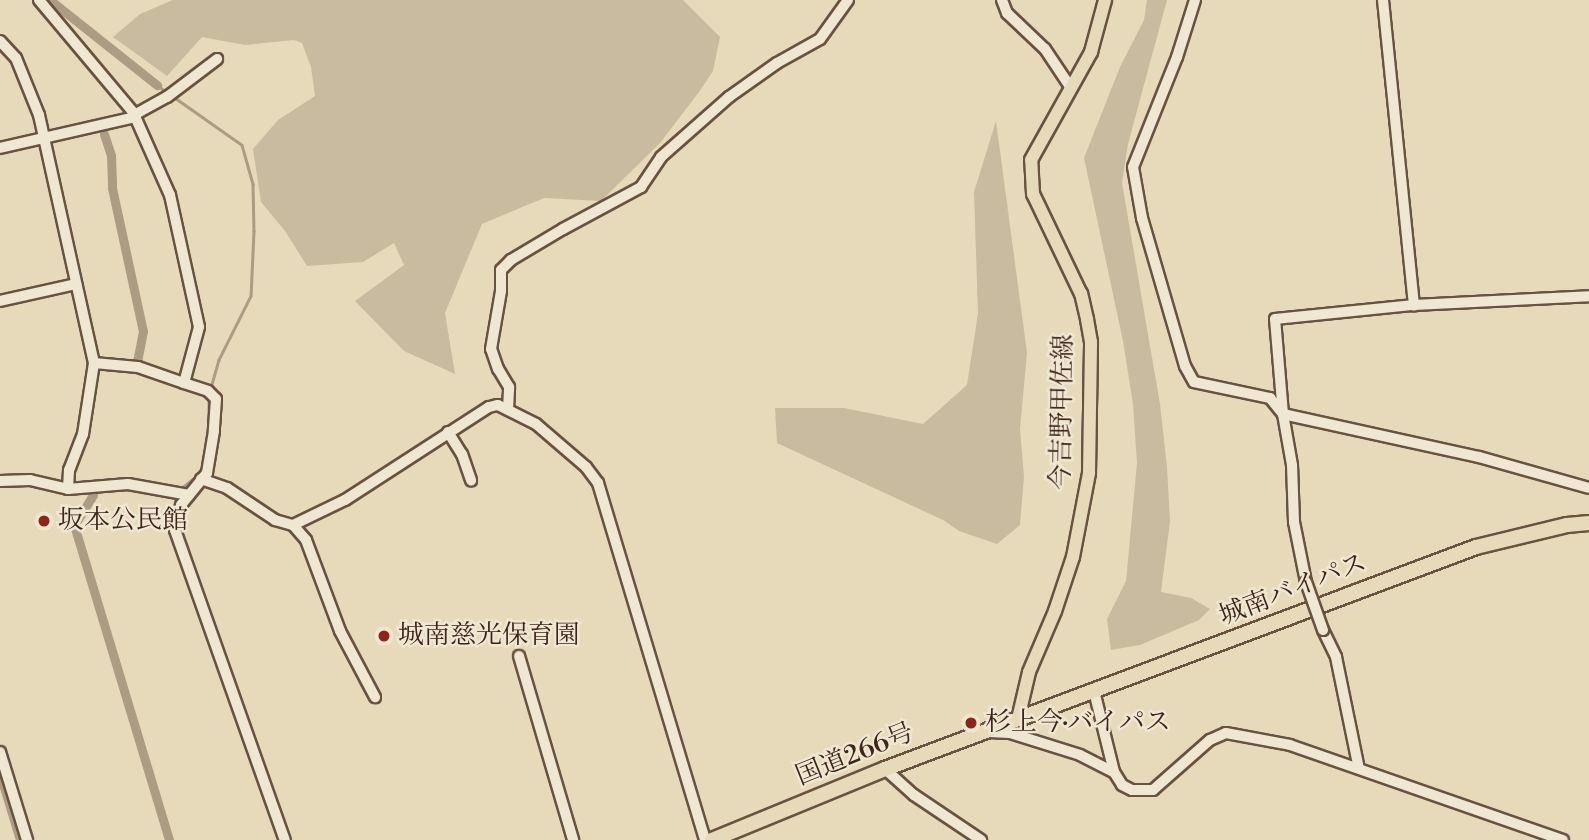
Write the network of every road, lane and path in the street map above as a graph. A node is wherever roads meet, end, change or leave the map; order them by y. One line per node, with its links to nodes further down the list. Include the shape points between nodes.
1 (39, 0): 10 (street)
2 (848, 0): 19 (street, via 820,39 729,97 661,157 641,187 563,229 501,270 491,349 509,387)
3 (1002, 0): 9 (street, via 1007,13 1045,49)
4 (1105, 0): 9 (main road, 今吉野甲佐線, via 1091,52)
5 (1195, 0): 20 (street, via 1133,177 1185,366 1194,382 1270,398)
6 (1382, 0): 16 (street)
7 (0, 41): 11 (street, via 16,58)
8 (217, 59): 10 (street)
9 (1070, 88): 33 (main road, 今吉野甲佐線, via 1035,150 1030,181 1081,294 1087,318 1091,342 1089,473 1073,557 1029,672)
10 (134, 116): 11 (street); 18 (street, via 170,195 194,291 199,327)
11 (45, 139): 12 (street); 13 (street)
12 (0, 148)
13 (76, 285): 15 (street); 17 (street)
14 (1589, 296): 16 (street)
15 (0, 301)
16 (1414, 305): 20 (street, via 1275,318)
17 (94, 363): 18 (street, via 138,367); 26 (street)
18 (184, 383): 22 (street, via 216,398 215,431 207,473)
19 (508, 409): 21 (street, via 489,407); 42 (street, via 536,424 598,483)
20 (1283, 414): 25 (street, via 1479,457); 37 (street, bridge, via 1292,465 1294,522 1306,582 1336,657)
21 (448, 432): 23 (street); 29 (street, via 345,500)
22 (201, 480): 27 (street); 29 (street, via 227,488 275,520)
23 (471, 480)
24 (0, 481): 26 (street, via 30,480)
25 (1589, 488)
26 (68, 489): 27 (street, via 128,484)
27 (188, 495): 40 (street, via 176,530)
28 (1589, 523): 31 (highway, 城南バイパス, via 1476,547)
29 (293, 525): 32 (street, via 314,557 335,619)
30 (519, 656): 41 (street)
31 (1094, 691): 33 (highway, 城南バイパス); 38 (street)
32 (375, 697)
33 (1018, 719): 34 (highway, 国道266号)
34 (983, 732): 36 (highway, 国道266号); 38 (street, via 1010,733 1080,755)
35 (0, 752): 39 (street)
36 (885, 769): 43 (highway, 国道266号); 44 (street, via 914,795)
37 (1359, 769): 38 (street, via 1290,745 1226,733 1210,740 1153,790 1122,785); 45 (street)
38 (1114, 772)
39 (27, 840)
40 (285, 840)
41 (573, 840)
42 (705, 840)
43 (712, 840)
44 (981, 840)
45 (1563, 840)

